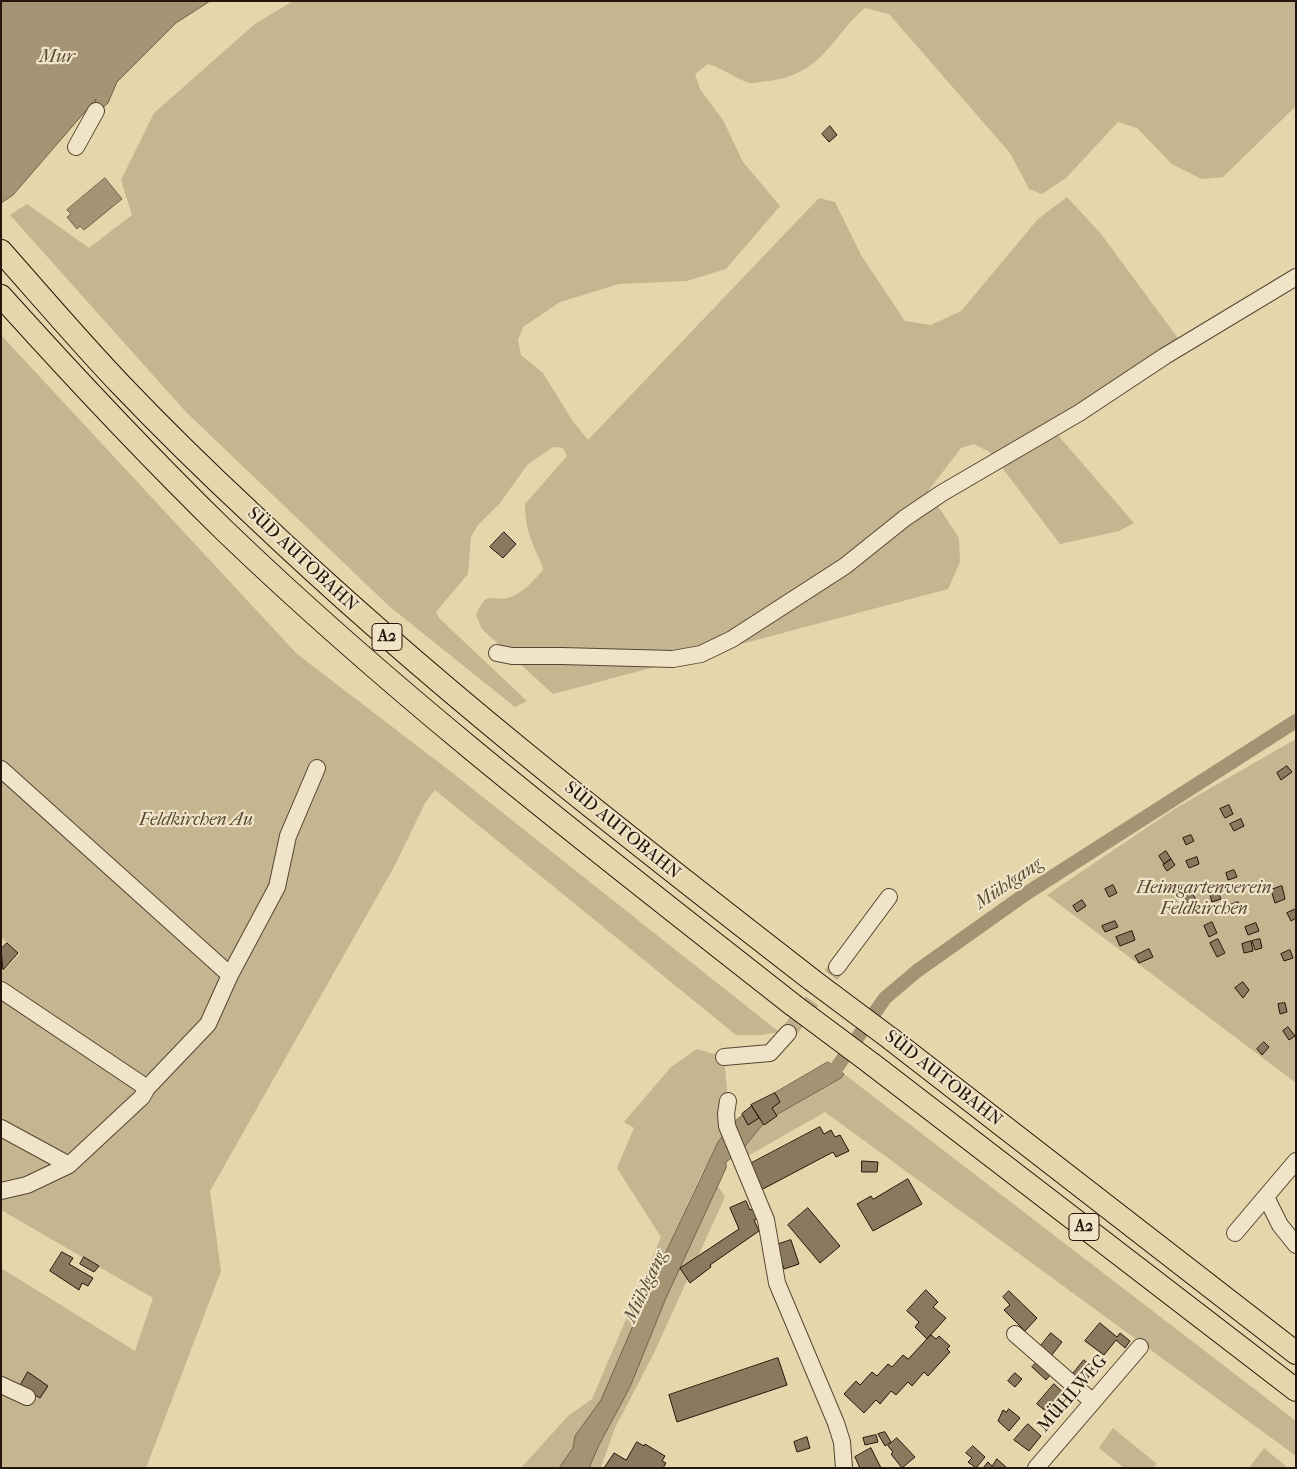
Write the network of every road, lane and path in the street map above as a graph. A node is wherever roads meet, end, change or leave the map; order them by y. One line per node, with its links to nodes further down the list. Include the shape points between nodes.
1 (96, 110): 2 (street)
2 (76, 147)
3 (1, 251): 26 (highway, SÜD AUTOBAHN / A2, bridge, via 122,386 251,514 474,712 634,842)
4 (1296, 277): 6 (street, via 1165,356 1079,413 942,493 822,582 732,639 702,654 673,659)
5 (1, 296): 28 (highway, SÜD AUTOBAHN / A2, bridge, via 99,404 227,532 338,634 459,738 793,1005)
6 (497, 653)
7 (317, 768): 11 (street, via 288,836 277,887)
8 (1, 769): 11 (street)
9 (889, 897): 10 (street)
10 (837, 967)
11 (230, 975): 15 (street, via 208,1024)
12 (1, 990): 15 (street)
13 (788, 1033): 14 (street, via 770,1053)
14 (724, 1057)
15 (148, 1088): 19 (street)
16 (728, 1101): 31 (street, via 728,1126 766,1220 777,1283 836,1423 842,1442)
17 (1, 1128): 19 (street)
18 (1296, 1161): 21 (street)
19 (69, 1164): 20 (street, via 27,1185)
20 (1, 1191)
21 (1266, 1197): 22 (street); 23 (street, via 1280,1225)
22 (1235, 1233)
23 (1296, 1245)
24 (1015, 1334): 30 (street)
25 (1140, 1347): 30 (street, MÜHLWEG)
26 (1296, 1353)
27 (1, 1385): 29 (street)
28 (1296, 1390)
29 (27, 1397)
30 (1093, 1402): 32 (street, MÜHLWEG)
31 (844, 1468)
32 (1036, 1468)

